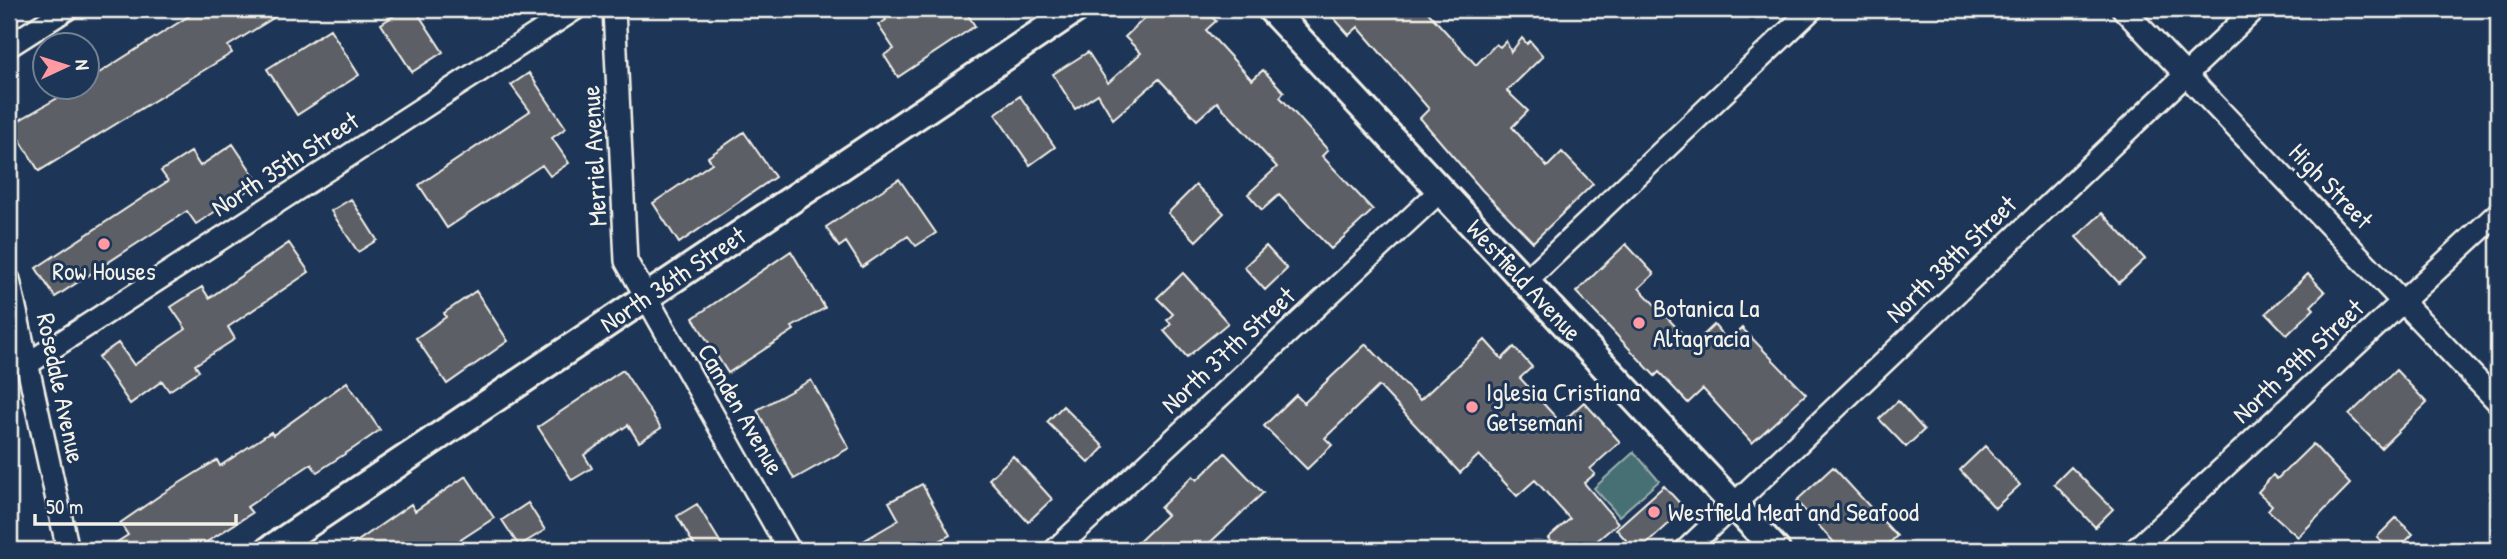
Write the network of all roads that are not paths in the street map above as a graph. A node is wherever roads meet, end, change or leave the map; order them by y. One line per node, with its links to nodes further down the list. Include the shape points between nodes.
1 (67, 9): 9 (street)
2 (575, 9): 17 (street, North 35th Street)
3 (614, 9): 15 (street, Merriel Avenue, via 626,261)
4 (1076, 9): 15 (street, North 36th Street)
5 (1272, 9): 11 (street, Westfield Avenue)
6 (1812, 9): 14 (street)
7 (2123, 9): 10 (street, High Street)
8 (2255, 9): 10 (street, North 38th Street)
9 (9, 46)
10 (2185, 74): 16 (street, High Street); 19 (street, North 38th Street)
11 (1439, 192): 14 (street, Westfield Avenue); 23 (street, North 37th Street)
12 (2498, 213): 16 (street, North 39th Street)
13 (9, 279): 17 (street, Rosedale Avenue)
14 (1526, 281): 19 (street, Westfield Avenue)
15 (645, 296): 21 (street, North 36th Street); 22 (street, Camden Avenue)
16 (2403, 302): 18 (street, High Street); 26 (street, North 39th Street)
17 (26, 365): 20 (street, Rosedale Avenue)
18 (2498, 402)
19 (1734, 506): 24 (street, North 38th Street); 25 (street, Westfield Avenue)
20 (68, 550)
21 (269, 550)
22 (789, 550)
23 (1055, 550)
24 (1686, 550)
25 (1776, 550)
26 (2135, 550)

